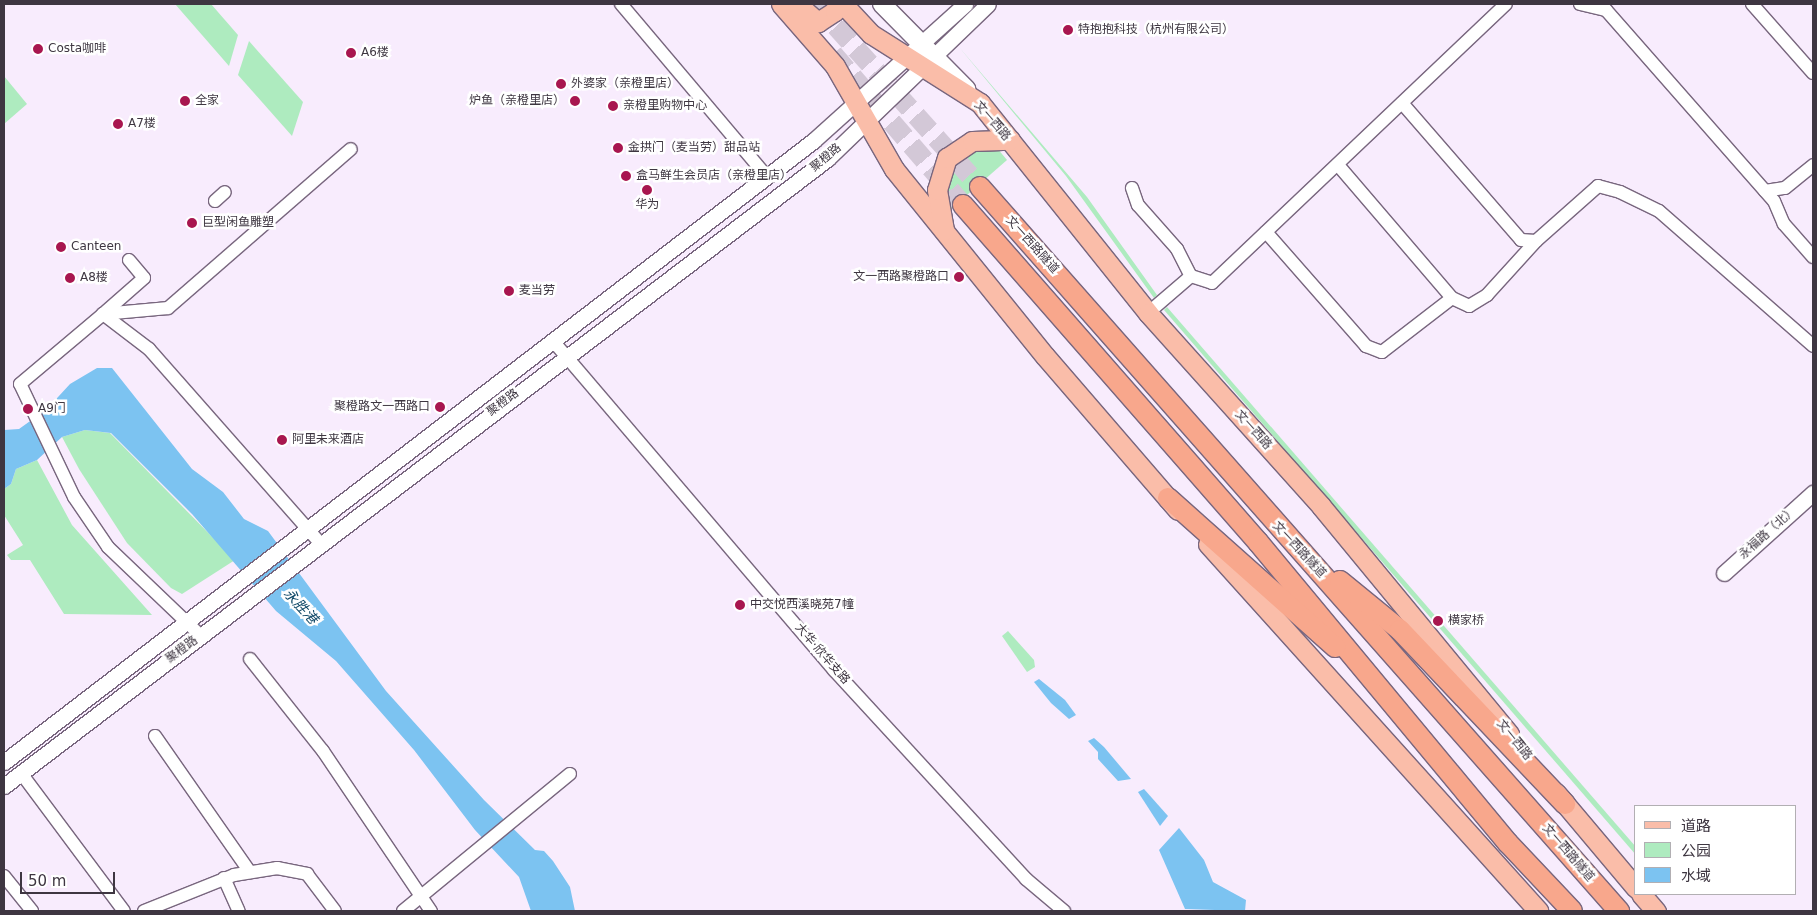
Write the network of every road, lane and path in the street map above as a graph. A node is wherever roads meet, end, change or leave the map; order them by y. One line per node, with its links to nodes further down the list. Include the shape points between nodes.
1 (621, 4): 23 (street)
2 (781, 4): 16 (main road, via 834,66)
3 (797, 4): 4 (main road, via 818,22 836,11)
4 (837, 4)
5 (843, 4): 13 (main road, 文一西路, via 871,34)
6 (882, 4): 12 (main road)
7 (965, 4): 12 (street, 聚橙路)
8 (988, 4): 14 (street, 聚橙路)
9 (1506, 4): 17 (street)
10 (1580, 4): 26 (street, via 1606,10)
11 (1752, 4): 15 (street)
12 (921, 44): 13 (street, 聚橙路); 14 (main road)
13 (907, 56): 14 (main road, 文一西路); 16 (street, 聚橙路)
14 (929, 62): 18 (street, 聚橙路); 19 (main road, 文一西路, via 980,103)
15 (1813, 73)
16 (856, 103): 18 (main road); 23 (street, 聚橙路)
17 (1402, 103): 21 (street); 30 (street, via 1521,240)
18 (866, 121): 28 (main road, via 894,169); 39 (street, 聚橙路, via 827,159)
19 (1010, 140): 28 (main road, via 972,141 947,158 937,190); 35 (main road, 文一西路)
20 (351, 148): 36 (street, via 168,308)
21 (1338, 165): 29 (street); 34 (street)
22 (1813, 165): 26 (street, via 1785,188)
23 (767, 177): 37 (street, 聚橙路)
24 (980, 187): 44 (highway, 文一西路隧道)
25 (1132, 188): 33 (street, via 1138,205 1177,249)
26 (1765, 191): 31 (street, via 1784,224)
27 (963, 205): 49 (highway, 文一西路隧道)
28 (944, 232): 41 (main road)
29 (1266, 232): 33 (street, via 1212,283); 34 (street, via 1366,346 1382,352)
30 (1536, 241): 34 (street, via 1487,295 1469,306); 38 (street, via 1598,186 1620,192 1659,211)
31 (1813, 257)
32 (129, 260): 36 (street, via 144,278)
33 (1191, 276): 35 (street)
34 (1452, 298)
35 (1148, 313): 55 (main road, 文一西路, via 1419,621)
36 (103, 314): 42 (street, via 149,349); 46 (street, via 20,384 53,456 108,548)
37 (553, 341): 39 (street, 大华·欣华支路); 42 (street, 聚橙路)
38 (1813, 346)
39 (566, 356): 43 (street, 聚橙路); 69 (street, 大华·欣华支路, via 834,670 1026,879)
40 (1813, 493): 45 (street, 永福路（北）)
41 (1168, 498): 49 (highway); 70 (main road)
42 (307, 528): 43 (street); 46 (street, 聚橙路)
43 (320, 543): 47 (street, 聚橙路)
44 (1300, 550): 55 (highway, via 1400,630); 72 (highway, 文一西路隧道)
45 (1724, 573)
46 (186, 621): 47 (street); 51 (street, 聚橙路)
47 (200, 636): 52 (street, 聚橙路)
48 (250, 659): 60 (street, via 323,752)
49 (1390, 696): 71 (highway, 文一西路隧道, via 1508,843)
50 (155, 736): 56 (street)
51 (6, 756): 52 (street)
52 (22, 773): 54 (street, 聚橙路); 63 (street)
53 (570, 774): 60 (street)
54 (4, 786)
55 (1565, 804): 59 (main road, 文一西路)
56 (250, 872): 58 (street); 66 (street, via 278,868 307,874)
57 (4, 876): 62 (street)
58 (224, 878): 64 (street); 65 (street)
59 (1634, 886)
60 (421, 895): 67 (street); 68 (street)
61 (1642, 895): 73 (main road)
62 (32, 911)
63 (124, 911)
64 (144, 911)
65 (239, 911)
66 (335, 911)
67 (403, 911)
68 (432, 911)
69 (1064, 911)
70 (1538, 911)
71 (1572, 911)
72 (1620, 911)
73 (1656, 911)

